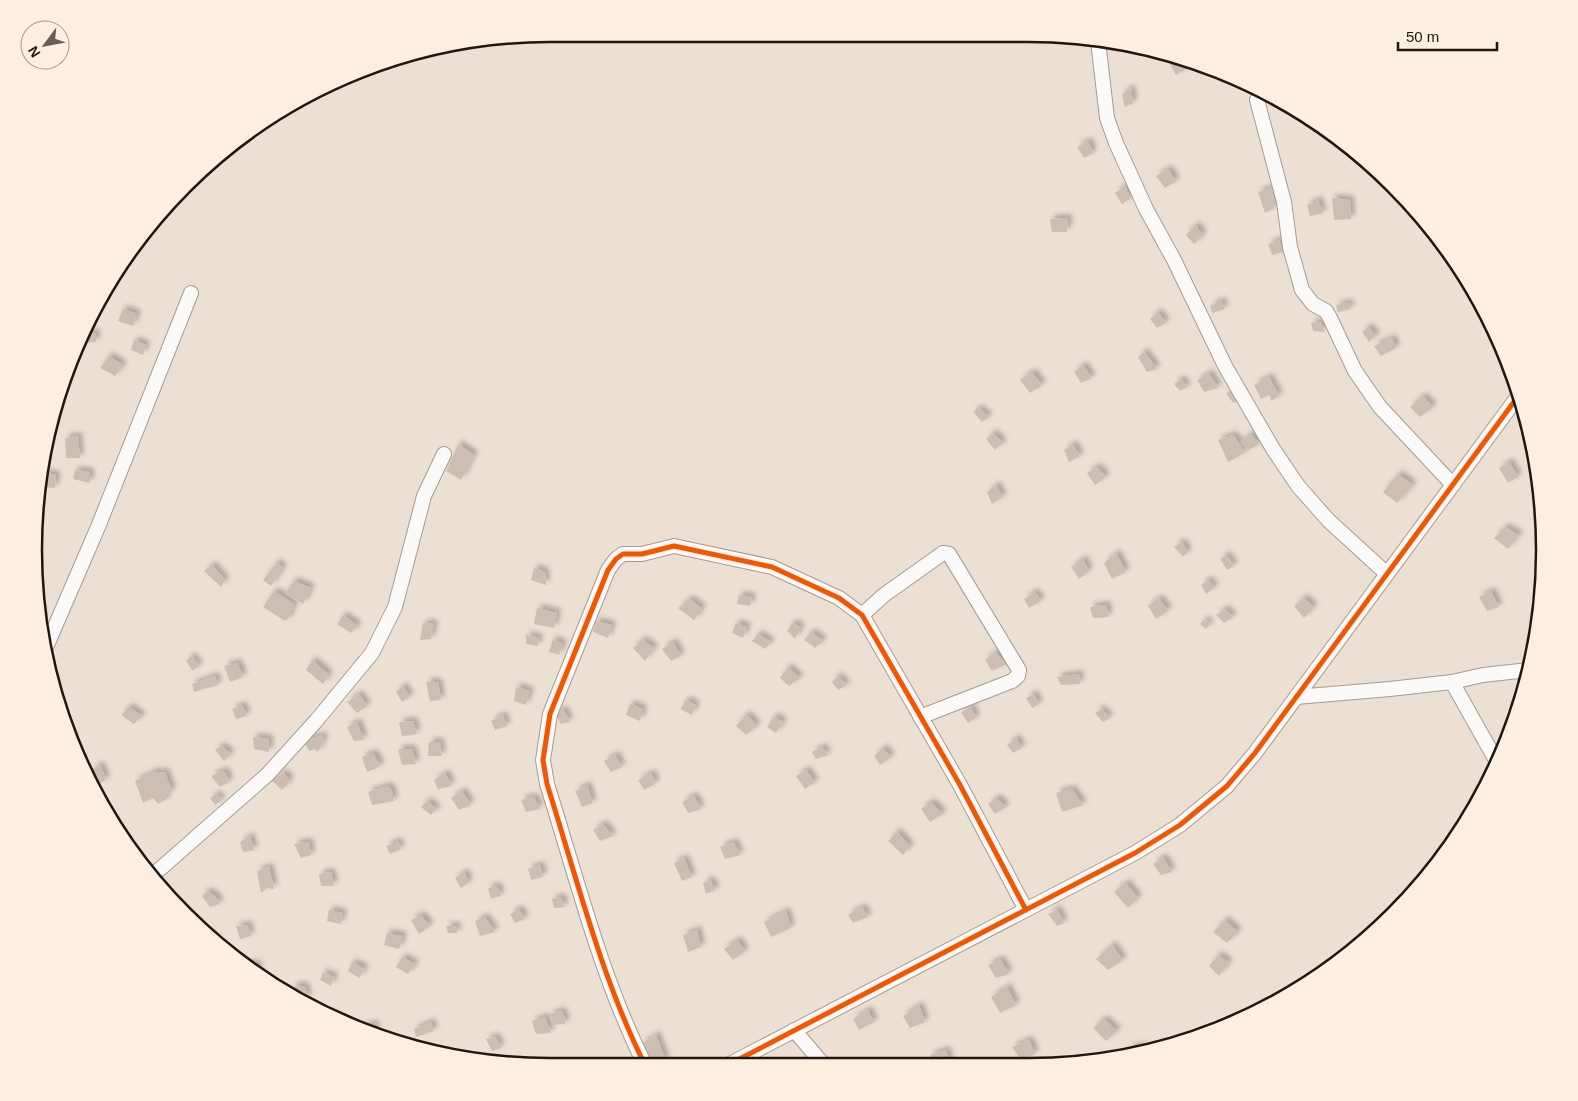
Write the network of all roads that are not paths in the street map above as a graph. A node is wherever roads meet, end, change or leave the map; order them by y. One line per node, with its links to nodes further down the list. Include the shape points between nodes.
1 (1099, 48): 7 (street, via 1108,118 1116,143 1225,366 1298,486 1328,520)
2 (1257, 100): 6 (street, via 1284,202 1290,247 1302,290 1330,318 1355,371 1380,408)
3 (191, 293): 9 (street)
4 (1513, 403): 6 (street)
5 (444, 454): 15 (street, via 424,496 395,608 372,653 267,775)
6 (1453, 485): 7 (street)
7 (1387, 574): 12 (street)
8 (862, 615): 13 (street); 13 (street, via 884,595 943,553 949,554 1018,670 1018,676 1012,681); 18 (street, via 839,598 772,567 674,546 642,554 623,554 608,570 550,714 543,760 547,784 598,946 626,1026)
9 (50, 638)
10 (1521, 671): 11 (street)
11 (1452, 682): 12 (street); 14 (street)
12 (1296, 697): 16 (street, via 1227,786 1180,825 1135,853)
13 (920, 716): 16 (street)
14 (1493, 754)
15 (157, 872)
16 (1026, 910): 17 (street)
17 (794, 1030): 19 (street); 20 (street)
18 (642, 1058)
19 (741, 1058)
20 (818, 1058)

